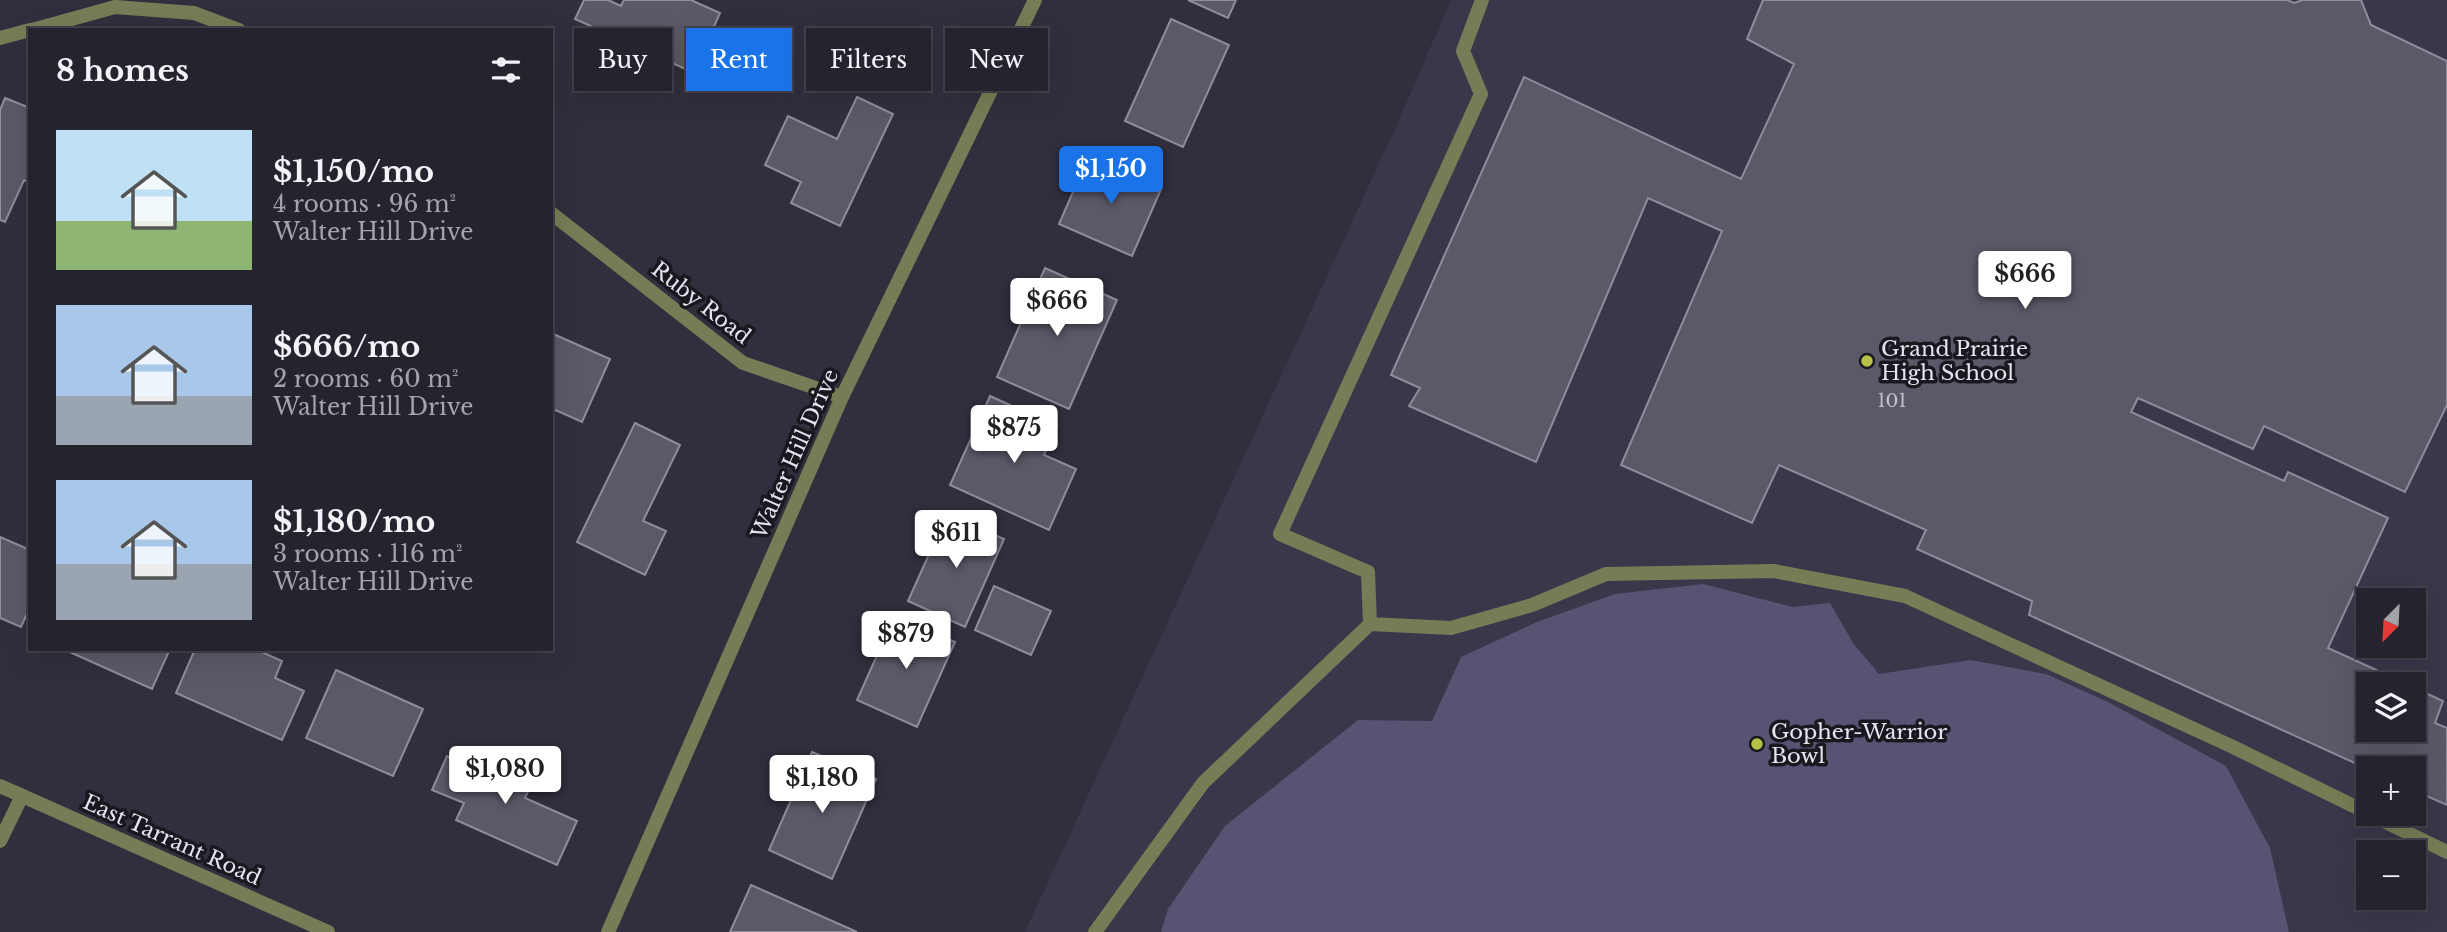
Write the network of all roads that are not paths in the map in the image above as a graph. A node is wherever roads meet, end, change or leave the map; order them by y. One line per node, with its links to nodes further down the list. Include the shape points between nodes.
1 (1035, 0): 8 (street, Walter Hill Drive)
2 (1482, 0): 9 (street, via 1463,51 1481,94 1280,534 1368,572)
3 (38, 28): 4 (street, via 115,7 194,13)
4 (234, 28)
5 (28, 31): 6 (street)
6 (0, 38)
7 (553, 215): 8 (street, Ruby Road, via 743,362)
8 (842, 397): 17 (street, Walter Hill Drive)
9 (1370, 624): 12 (street, via 1451,628 1532,605 1606,574 1774,570 1905,596); 18 (street, via 1203,783)
10 (0, 786): 11 (street, East Tarrant Road)
11 (22, 796): 14 (street); 16 (street, East Tarrant Road)
12 (2356, 807)
13 (2395, 826): 15 (street)
14 (0, 841)
15 (2447, 852)
16 (328, 932)
17 (607, 932)
18 (1095, 932)

